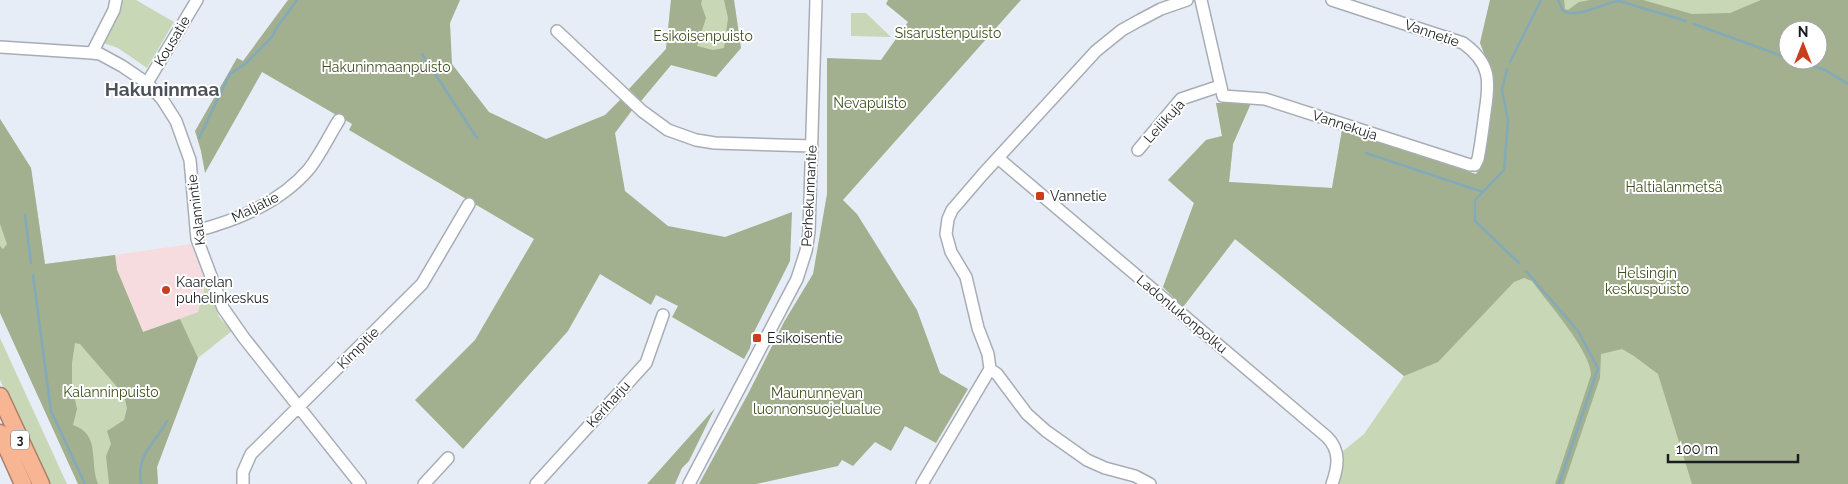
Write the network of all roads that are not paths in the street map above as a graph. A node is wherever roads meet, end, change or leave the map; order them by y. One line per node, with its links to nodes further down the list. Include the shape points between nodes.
1 (116, 0): 9 (street)
2 (197, 0): 10 (street, Kousatie)
3 (816, 0): 13 (street, Perhekunnantie)
4 (1187, 0): 15 (street, via 1160,9 1108,41 1084,62)
5 (1201, 0): 11 (street)
6 (1332, 0): 16 (street, Vannetie, via 1463,43 1473,50 1484,66 1489,84)
7 (557, 31): 13 (street, via 642,111 668,130 715,143)
8 (0, 47): 9 (street, Kalannintie)
9 (92, 52): 10 (street, Kalannintie, via 122,66)
10 (147, 83): 18 (street, Kalannintie, via 170,110 188,150)
11 (1220, 86): 14 (street, Leilikuja, via 1181,99); 16 (street, Vannekuja, via 1223,96 1265,99)
12 (339, 120): 18 (street, Maljatie, via 310,168 281,196 211,228)
13 (812, 146): 31 (street, Perhekunnantie, via 809,232 801,270)
14 (1138, 150)
15 (998, 158): 20 (street, via 957,203 948,219 946,234 951,252 966,277); 34 (street, Ladonlukonpolku, via 1327,437 1337,456)
16 (1475, 165)
17 (469, 204): 22 (street, Kimpitie, via 422,284)
18 (196, 231): 22 (street, Kalannintie, via 204,260 228,317)
19 (663, 315): 30 (street, Keriharju, via 646,363)
20 (990, 370): 32 (street); 33 (street, via 1046,431 1087,460)
21 (0, 396): 26 (highway, 3)
22 (299, 407): 27 (street, Kimpitie, via 251,454); 28 (street, Kalannintie)
23 (0, 433): 25 (highway, 3)
24 (448, 458): 29 (street)
25 (24, 484)
26 (41, 484)
27 (243, 484)
28 (360, 484)
29 (424, 484)
30 (536, 484)
31 (689, 484)
32 (922, 484)
33 (1150, 484)
34 (1332, 484)

